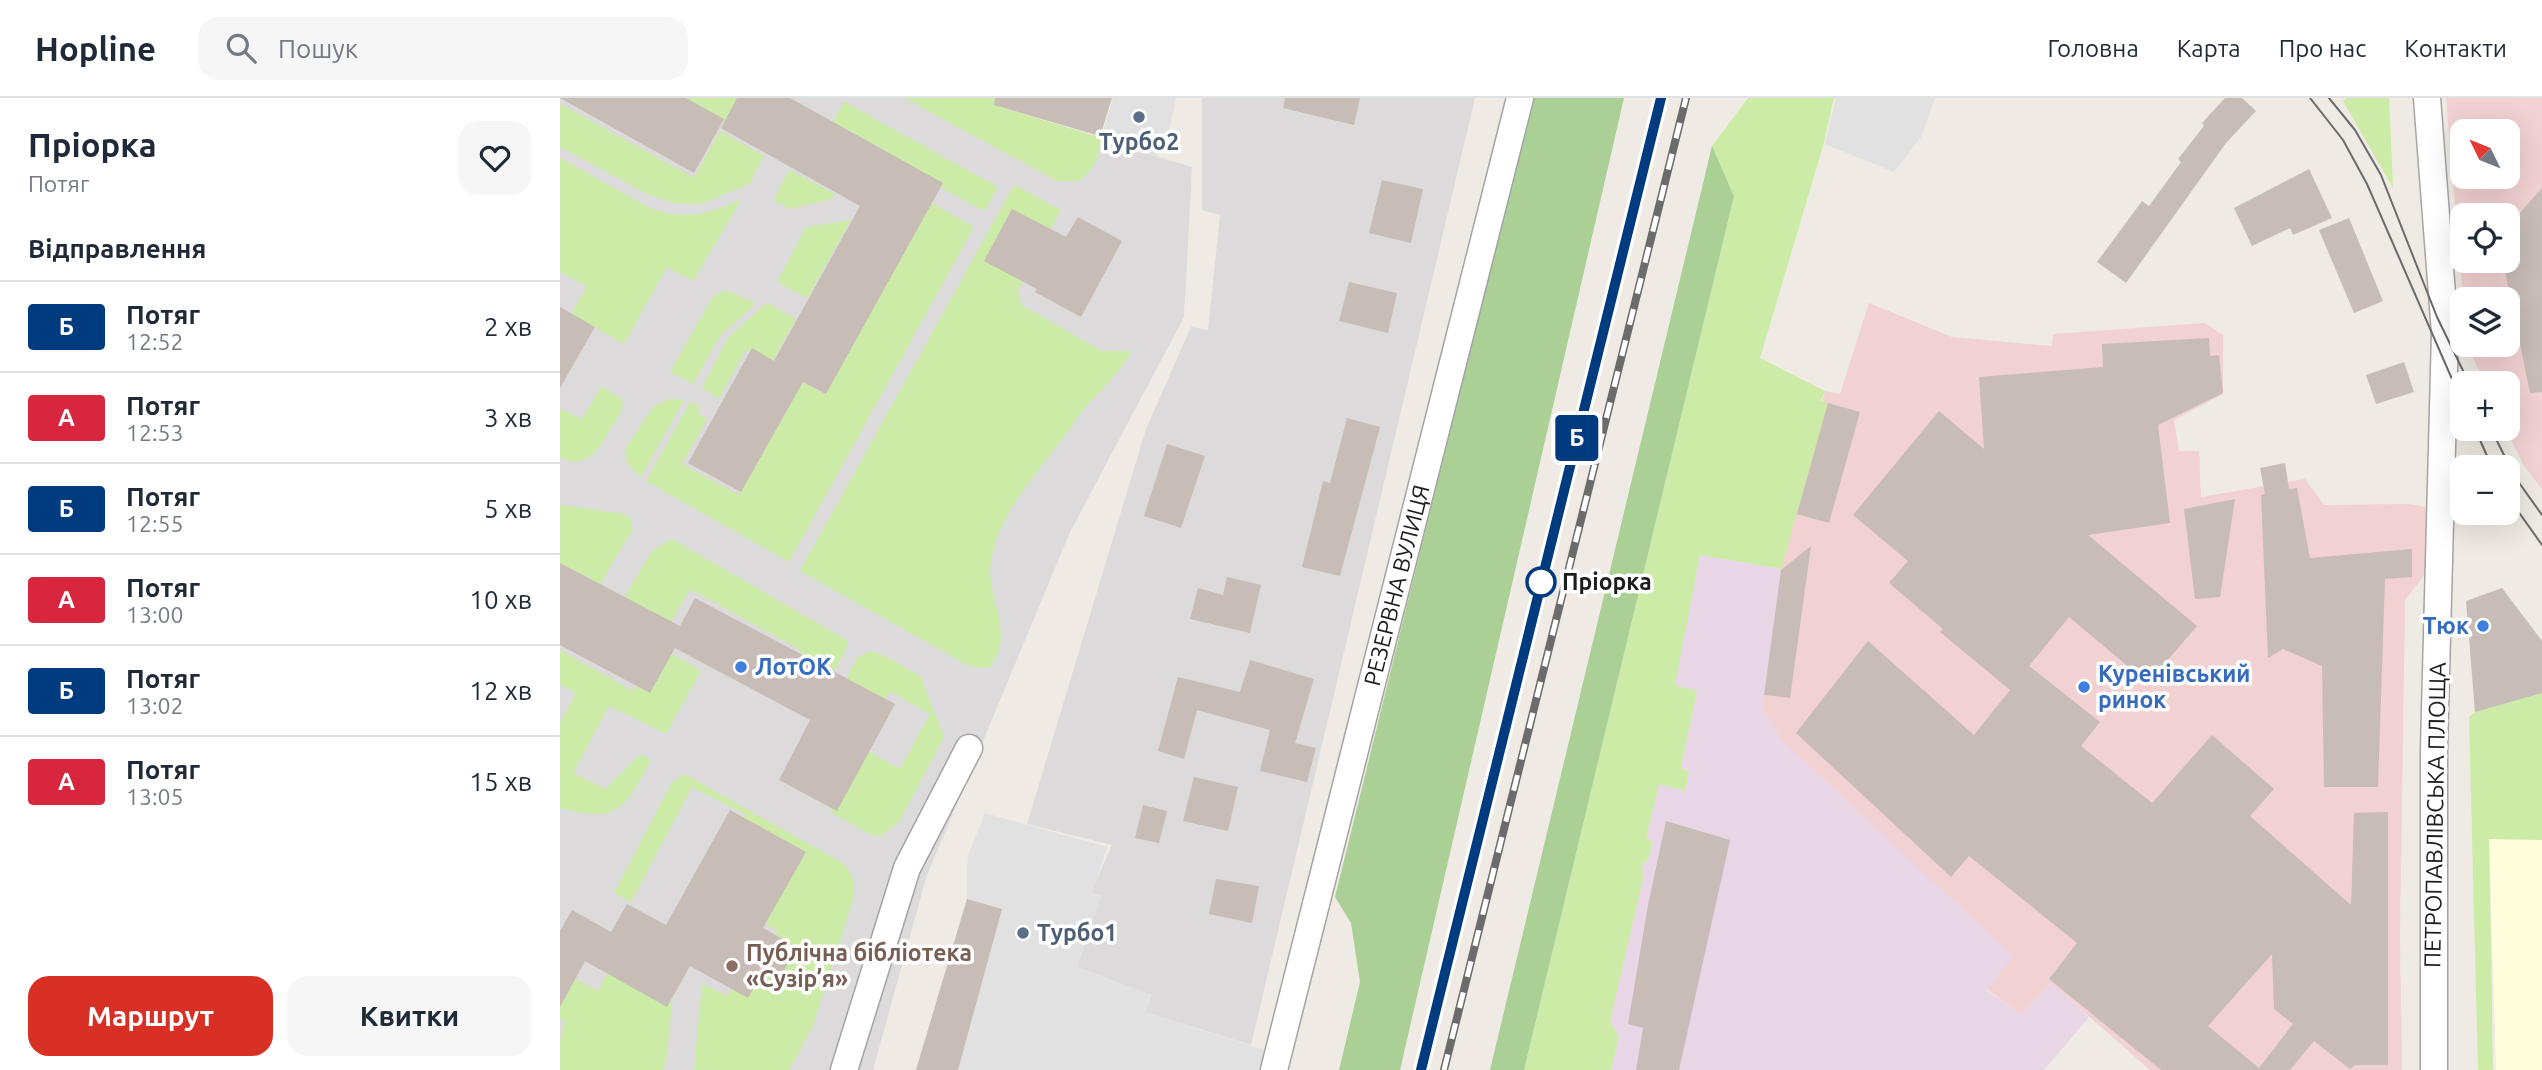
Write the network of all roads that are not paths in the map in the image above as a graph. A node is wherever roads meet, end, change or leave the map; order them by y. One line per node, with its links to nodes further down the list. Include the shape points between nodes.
1 (1520, 98): 5 (street, РЕЗЕРВНА ВУЛИЦЯ)
2 (2427, 98): 6 (street, ПЕТРОПАВЛІВСЬКА ПЛОЩА, via 2445,334 2434,749)
3 (969, 748): 4 (street, via 907,868)
4 (844, 1070)
5 (1273, 1070)
6 (2434, 1070)

